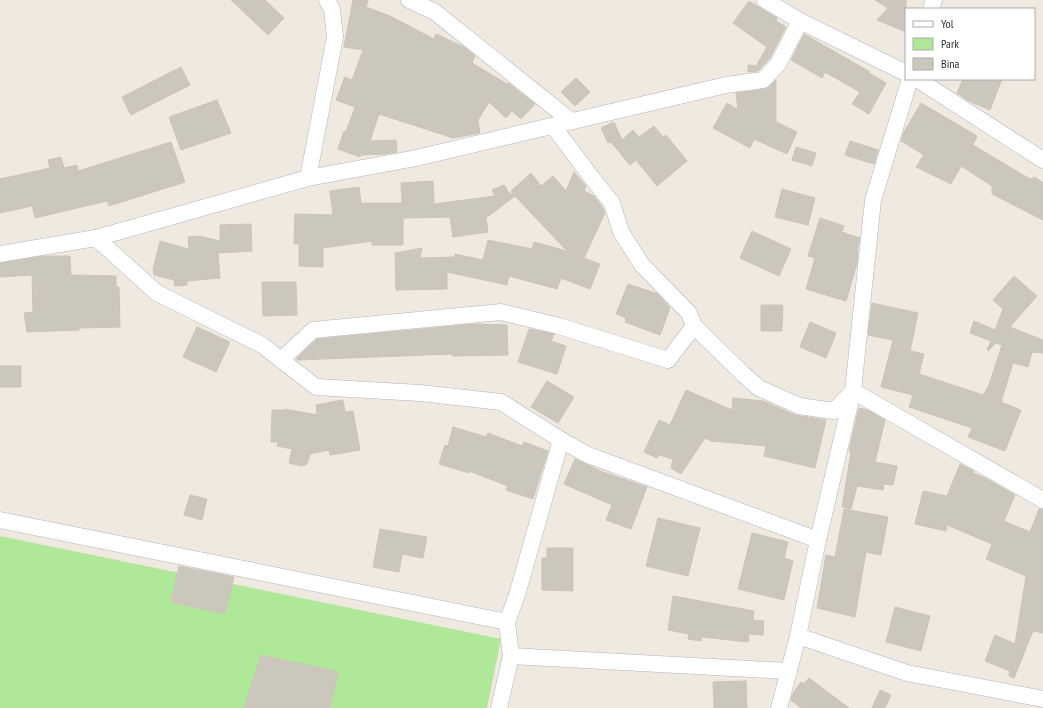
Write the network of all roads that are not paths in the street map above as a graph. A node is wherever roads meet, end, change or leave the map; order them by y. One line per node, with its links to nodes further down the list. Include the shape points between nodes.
1 (327, 0): 11 (street, via 332,9 335,37)
2 (409, 0): 8 (street, via 435,12)
3 (773, 2): 4 (street)
4 (800, 21): 5 (street); 8 (street, via 778,64 763,80 726,85)
5 (905, 73)
6 (910, 80): 16 (street, via 873,200)
7 (919, 80): 10 (street)
8 (571, 121): 9 (street)
9 (553, 126): 11 (street, via 416,158); 14 (street, via 612,203 621,232 642,265 689,312)
10 (1043, 160)
11 (308, 178): 12 (street)
12 (96, 238): 13 (street); 15 (street, via 157,293 262,346)
13 (0, 254)
14 (694, 326): 15 (street, via 668,360 559,326 501,312 313,330); 16 (street, via 759,388 799,406 834,411)
15 (281, 360): 17 (street, via 316,387 420,393 501,402)
16 (853, 391): 18 (street); 20 (street)
17 (561, 440): 20 (street, via 588,454); 21 (street)
18 (1043, 500)
19 (0, 520): 21 (street)
20 (818, 540): 22 (street)
21 (508, 622): 23 (street)
22 (798, 636): 24 (street); 25 (street, via 907,673)
23 (511, 656): 24 (street); 26 (street)
24 (789, 671): 27 (street)
25 (1041, 699)
26 (499, 708)
27 (778, 708)

